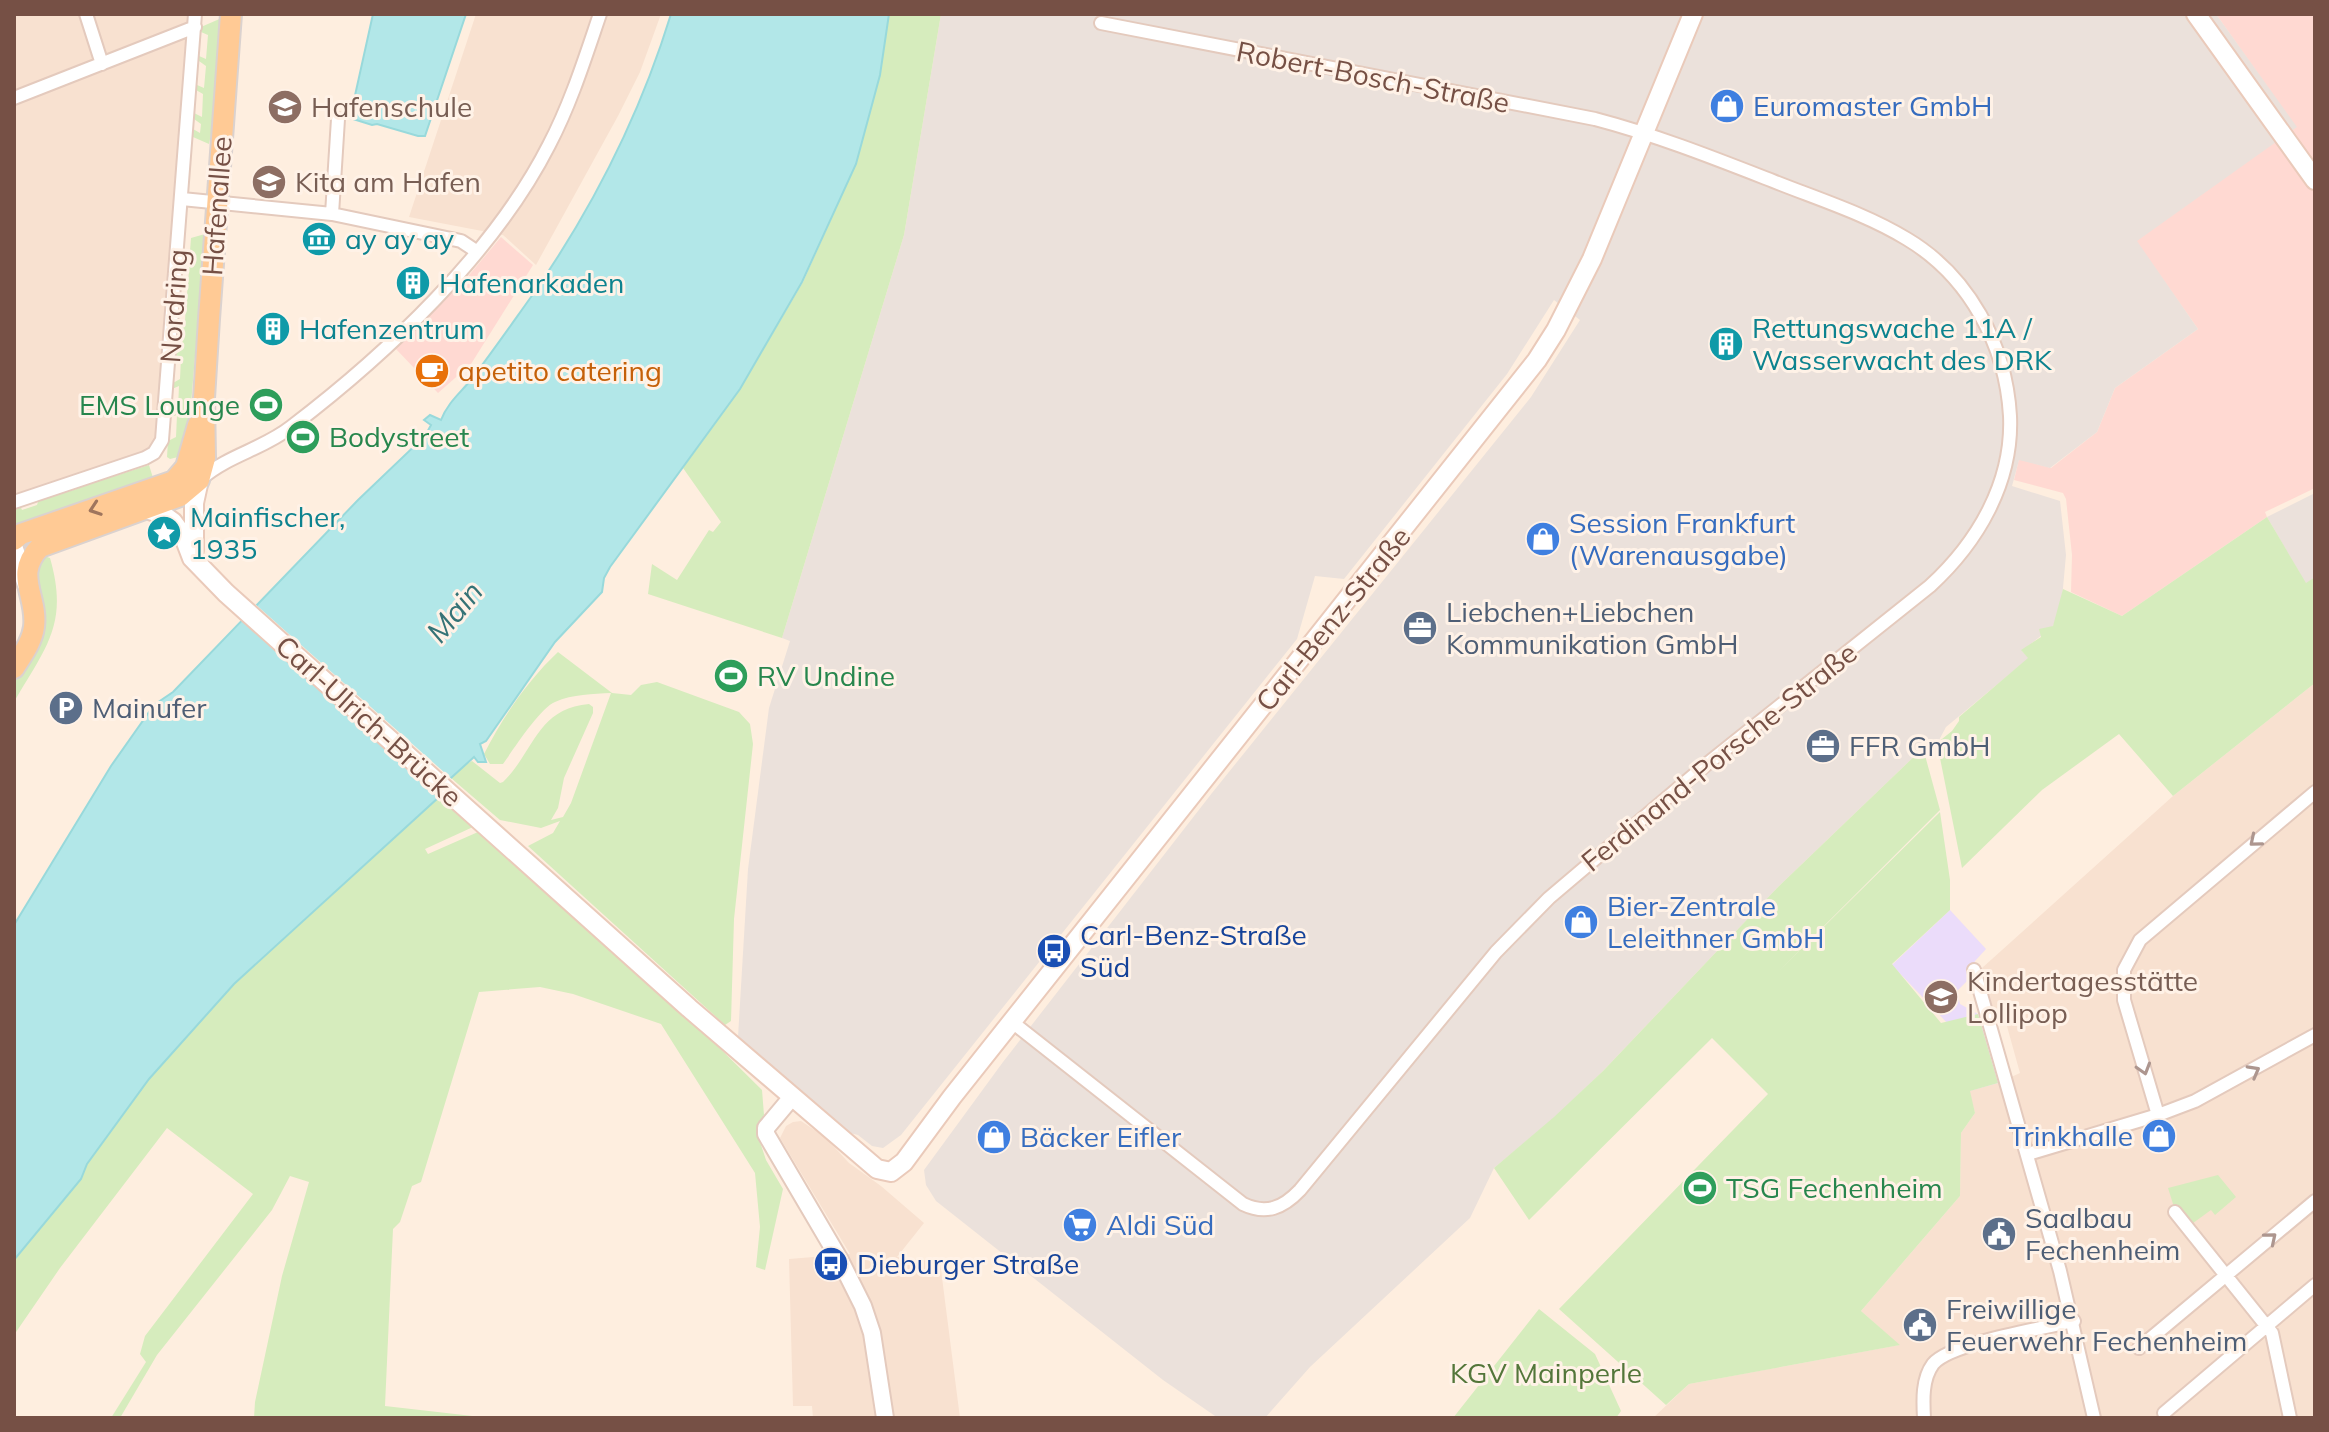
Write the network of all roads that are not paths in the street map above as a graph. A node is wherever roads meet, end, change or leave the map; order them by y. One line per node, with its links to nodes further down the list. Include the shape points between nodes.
1 (86, 14): 8 (street)
2 (231, 14): 14 (main road, Hafenallee)
3 (600, 14): 16 (street, via 548,147 517,200)
4 (1693, 14): 11 (main road, Carl-Benz-Straße)
5 (2196, 14): 12 (main road)
6 (195, 21): 8 (street); 13 (street, Nordring)
7 (1101, 23): 11 (street, Robert-Bosch-Straße)
8 (102, 64): 9 (street)
9 (14, 98)
10 (338, 119): 15 (street)
11 (1644, 132): 31 (main road, Carl-Benz-Straße, via 1592,259 1537,360); 31 (street, Ferdinand-Porsche-Straße, via 1893,230 1925,250 1966,291 2000,358 2011,433 2002,480 1969,545 1930,586 1549,898 1496,952 1300,1190 1281,1206 1260,1210 1243,1204)
12 (2315, 180)
13 (182, 199): 14 (street); 21 (street, Nordring, via 160,445 145,458)
14 (217, 203): 15 (street); 17 (main road, Hafenallee)
15 (332, 214): 16 (street, via 461,241)
16 (476, 251): 19 (street, via 407,328 323,403 268,443)
17 (204, 398): 18 (main road, Hafenallee); 20 (main road, Hafenallee)
18 (206, 446): 19 (street); 20 (main road, Hafenallee)
19 (228, 460): 20 (street)
20 (186, 486): 22 (main road); 23 (main road, Hafenallee); 24 (main road, one-way to 24); 26 (main road)
21 (16, 501)
22 (146, 509): 23 (main road, via 167,517); 25 (main road)
23 (184, 537): 26 (main road, Carl-Ulrich-Brücke)
24 (15, 543): 25 (main road); 27 (main road)
25 (40, 547): 27 (main road)
26 (198, 564): 33 (main road, Carl-Ulrich-Brücke)
27 (20, 586): 28 (main road, via 34,621)
28 (18, 661)
29 (2315, 792): 34 (street, one-way to 34, via 2151,929 2127,961 2124,1000)
30 (1974, 970): 35 (street)
31 (1012, 1022): 36 (main road, Carl-Benz-Straße)
32 (2315, 1035): 34 (street, one-way to 32, via 2231,1083)
33 (792, 1097): 36 (main road, Carl-Ulrich-Brücke, via 877,1169); 45 (street, via 766,1128 768,1142 863,1306)
34 (2158, 1115): 35 (street)
35 (2028, 1154): 41 (street)
36 (891, 1172)
37 (2315, 1201): 39 (street, one-way to 37)
38 (2175, 1212): 39 (street)
39 (2227, 1274): 42 (street); 43 (street)
40 (2315, 1285): 42 (street)
41 (2074, 1321): 46 (street, via 1942,1355 1926,1378); 47 (street)
42 (2268, 1325): 44 (street); 48 (street)
43 (2139, 1348)
44 (2164, 1413)
45 (885, 1418)
46 (1924, 1418)
47 (2094, 1418)
48 (2290, 1418)

